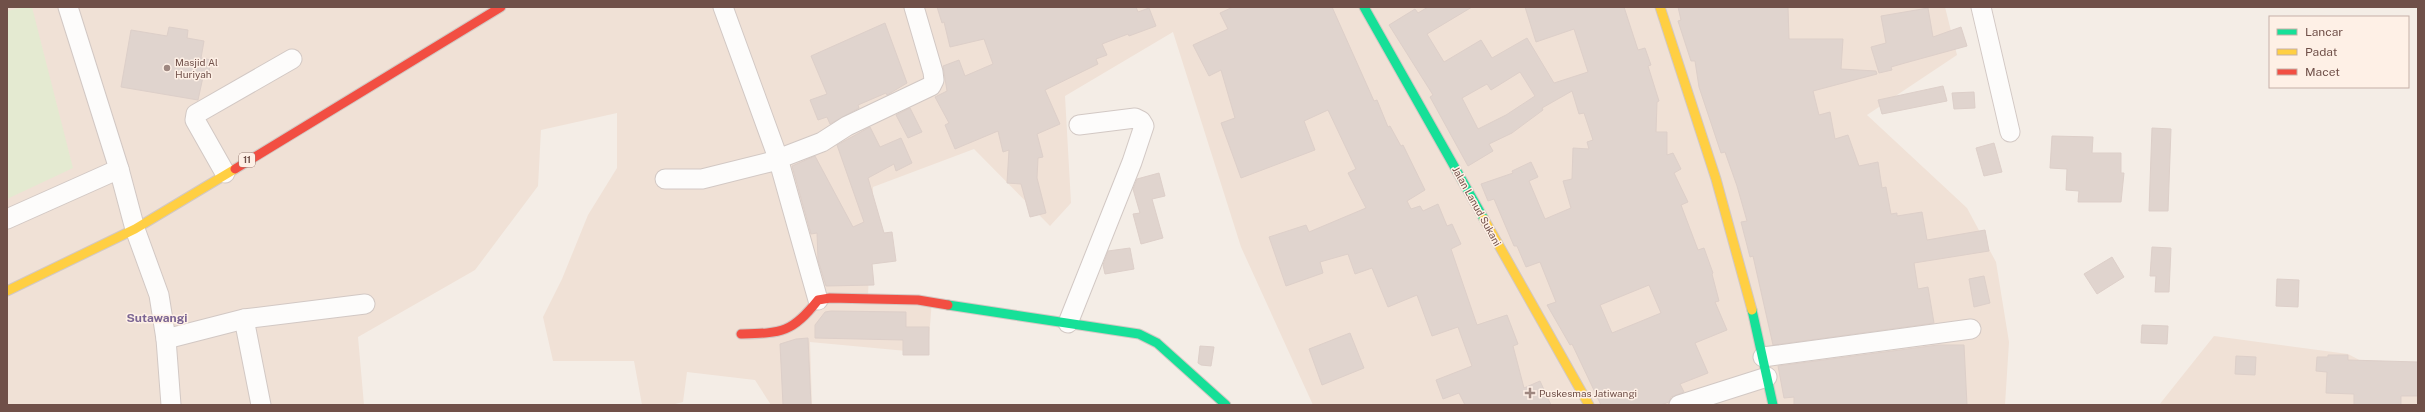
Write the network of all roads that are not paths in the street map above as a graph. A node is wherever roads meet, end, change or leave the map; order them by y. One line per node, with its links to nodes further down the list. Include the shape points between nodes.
1 (68, 7): 12 (street)
2 (500, 7): 13 (main road, 11)
3 (723, 7): 11 (street)
4 (914, 7): 11 (street, via 933,72 934,80 931,86 847,126 822,142)
5 (1364, 7): 30 (main road, Jalan Lanud Sukani)
6 (1660, 7): 25 (main road, via 1716,179)
7 (1981, 7): 10 (street)
8 (292, 58): 13 (street, via 196,114 195,120)
9 (1079, 125): 21 (street, via 1135,118 1144,126)
10 (2010, 132)
11 (778, 158): 14 (street, via 702,179); 18 (street)
12 (119, 168): 15 (street); 16 (street)
13 (224, 173): 16 (main road, 11)
14 (665, 179)
15 (7, 220)
16 (135, 229): 17 (main road, 11); 24 (street, via 159,295)
17 (7, 291)
18 (818, 300): 21 (main road, via 918,300); 23 (main road, via 794,327 774,332)
19 (365, 304): 20 (street)
20 (244, 319): 24 (street); 28 (street)
21 (1068, 323): 29 (main road, via 1139,334 1157,343)
22 (1971, 329): 25 (street)
23 (741, 334)
24 (166, 339): 27 (street)
25 (1763, 357): 26 (main road)
26 (1767, 377): 31 (street); 32 (main road)
27 (171, 405)
28 (261, 405)
29 (1226, 405)
30 (1589, 405)
31 (1679, 405)
32 (1773, 405)

